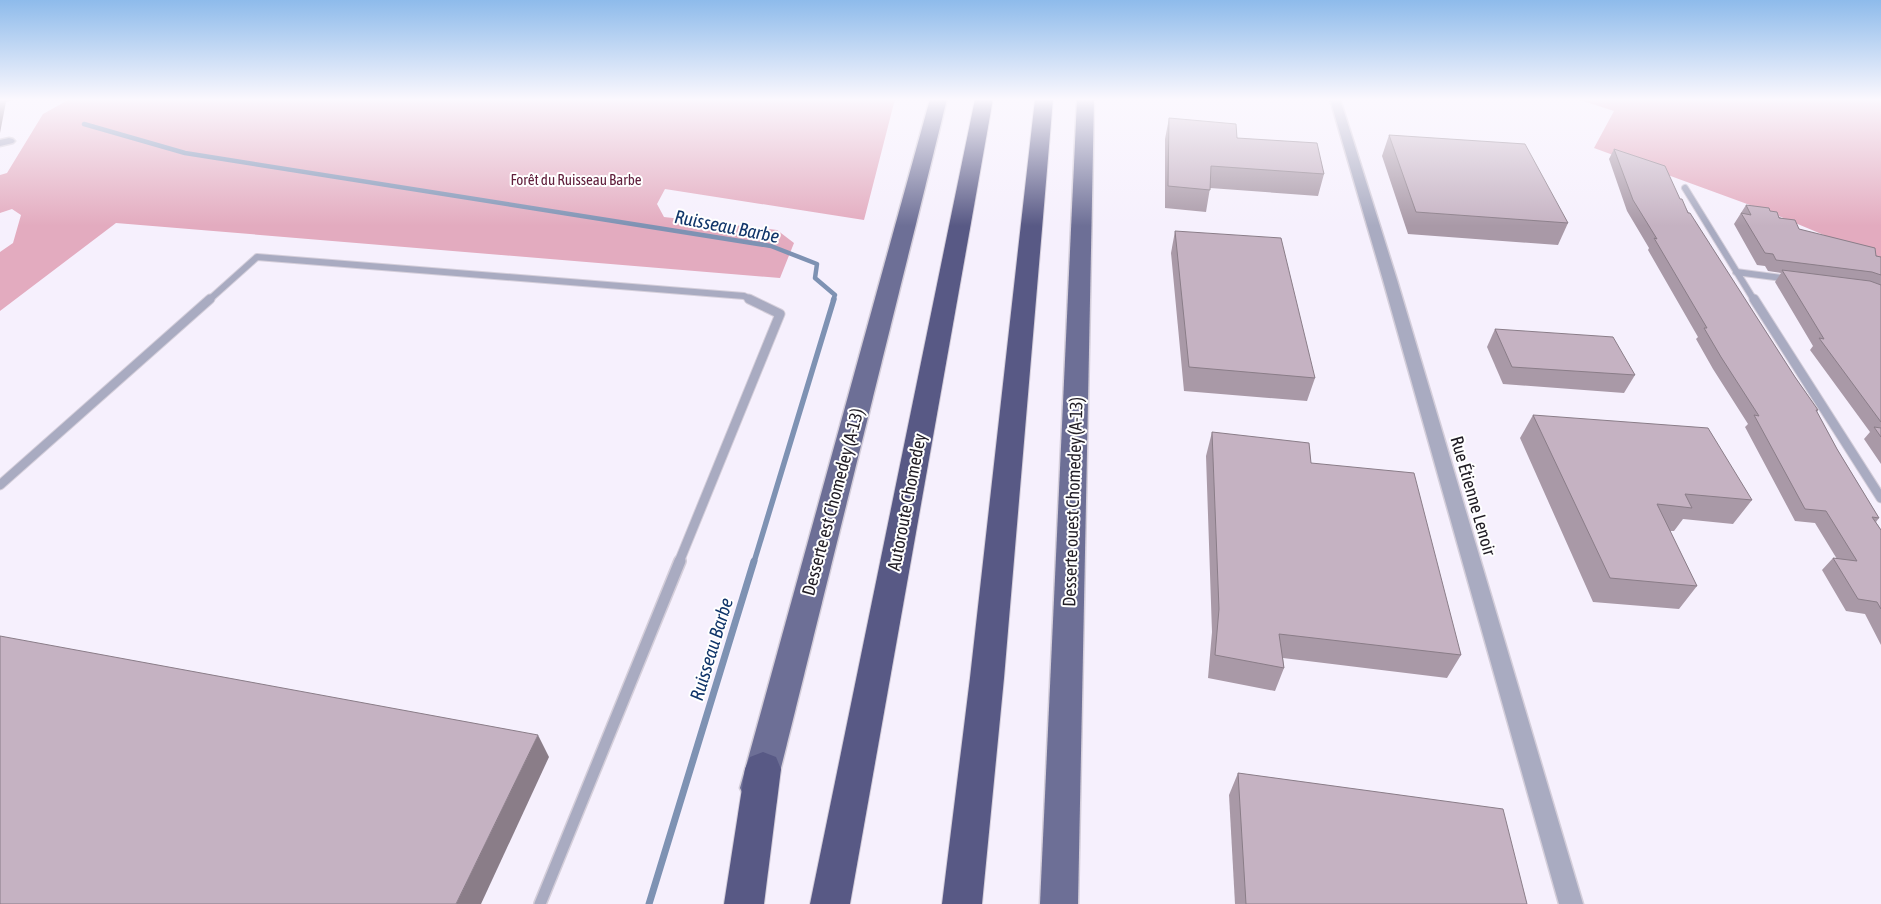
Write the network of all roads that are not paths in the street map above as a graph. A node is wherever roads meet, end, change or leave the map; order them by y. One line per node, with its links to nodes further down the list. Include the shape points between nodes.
1 (926, 141): 11 (main road, Desserte est Chomedey (A-13))
2 (976, 141): 15 (highway, Autoroute Chomedey)
3 (1040, 141): 16 (highway)
4 (1085, 141): 17 (main road, Desserte ouest Chomedey (A-13))
5 (1348, 141): 18 (street, Rue Étienne Lenoir)
6 (1685, 188): 7 (lane)
7 (1736, 272): 8 (lane); 10 (lane)
8 (1794, 279)
9 (0, 485): 12 (lane, via 257,257 744,296 780,314)
10 (1881, 498)
11 (763, 770): 13 (main road, Desserte est Chomedey (A-13)); 14 (highway)
12 (540, 904)
13 (726, 904)
14 (744, 904)
15 (830, 904)
16 (962, 904)
17 (1059, 904)
18 (1571, 904)

